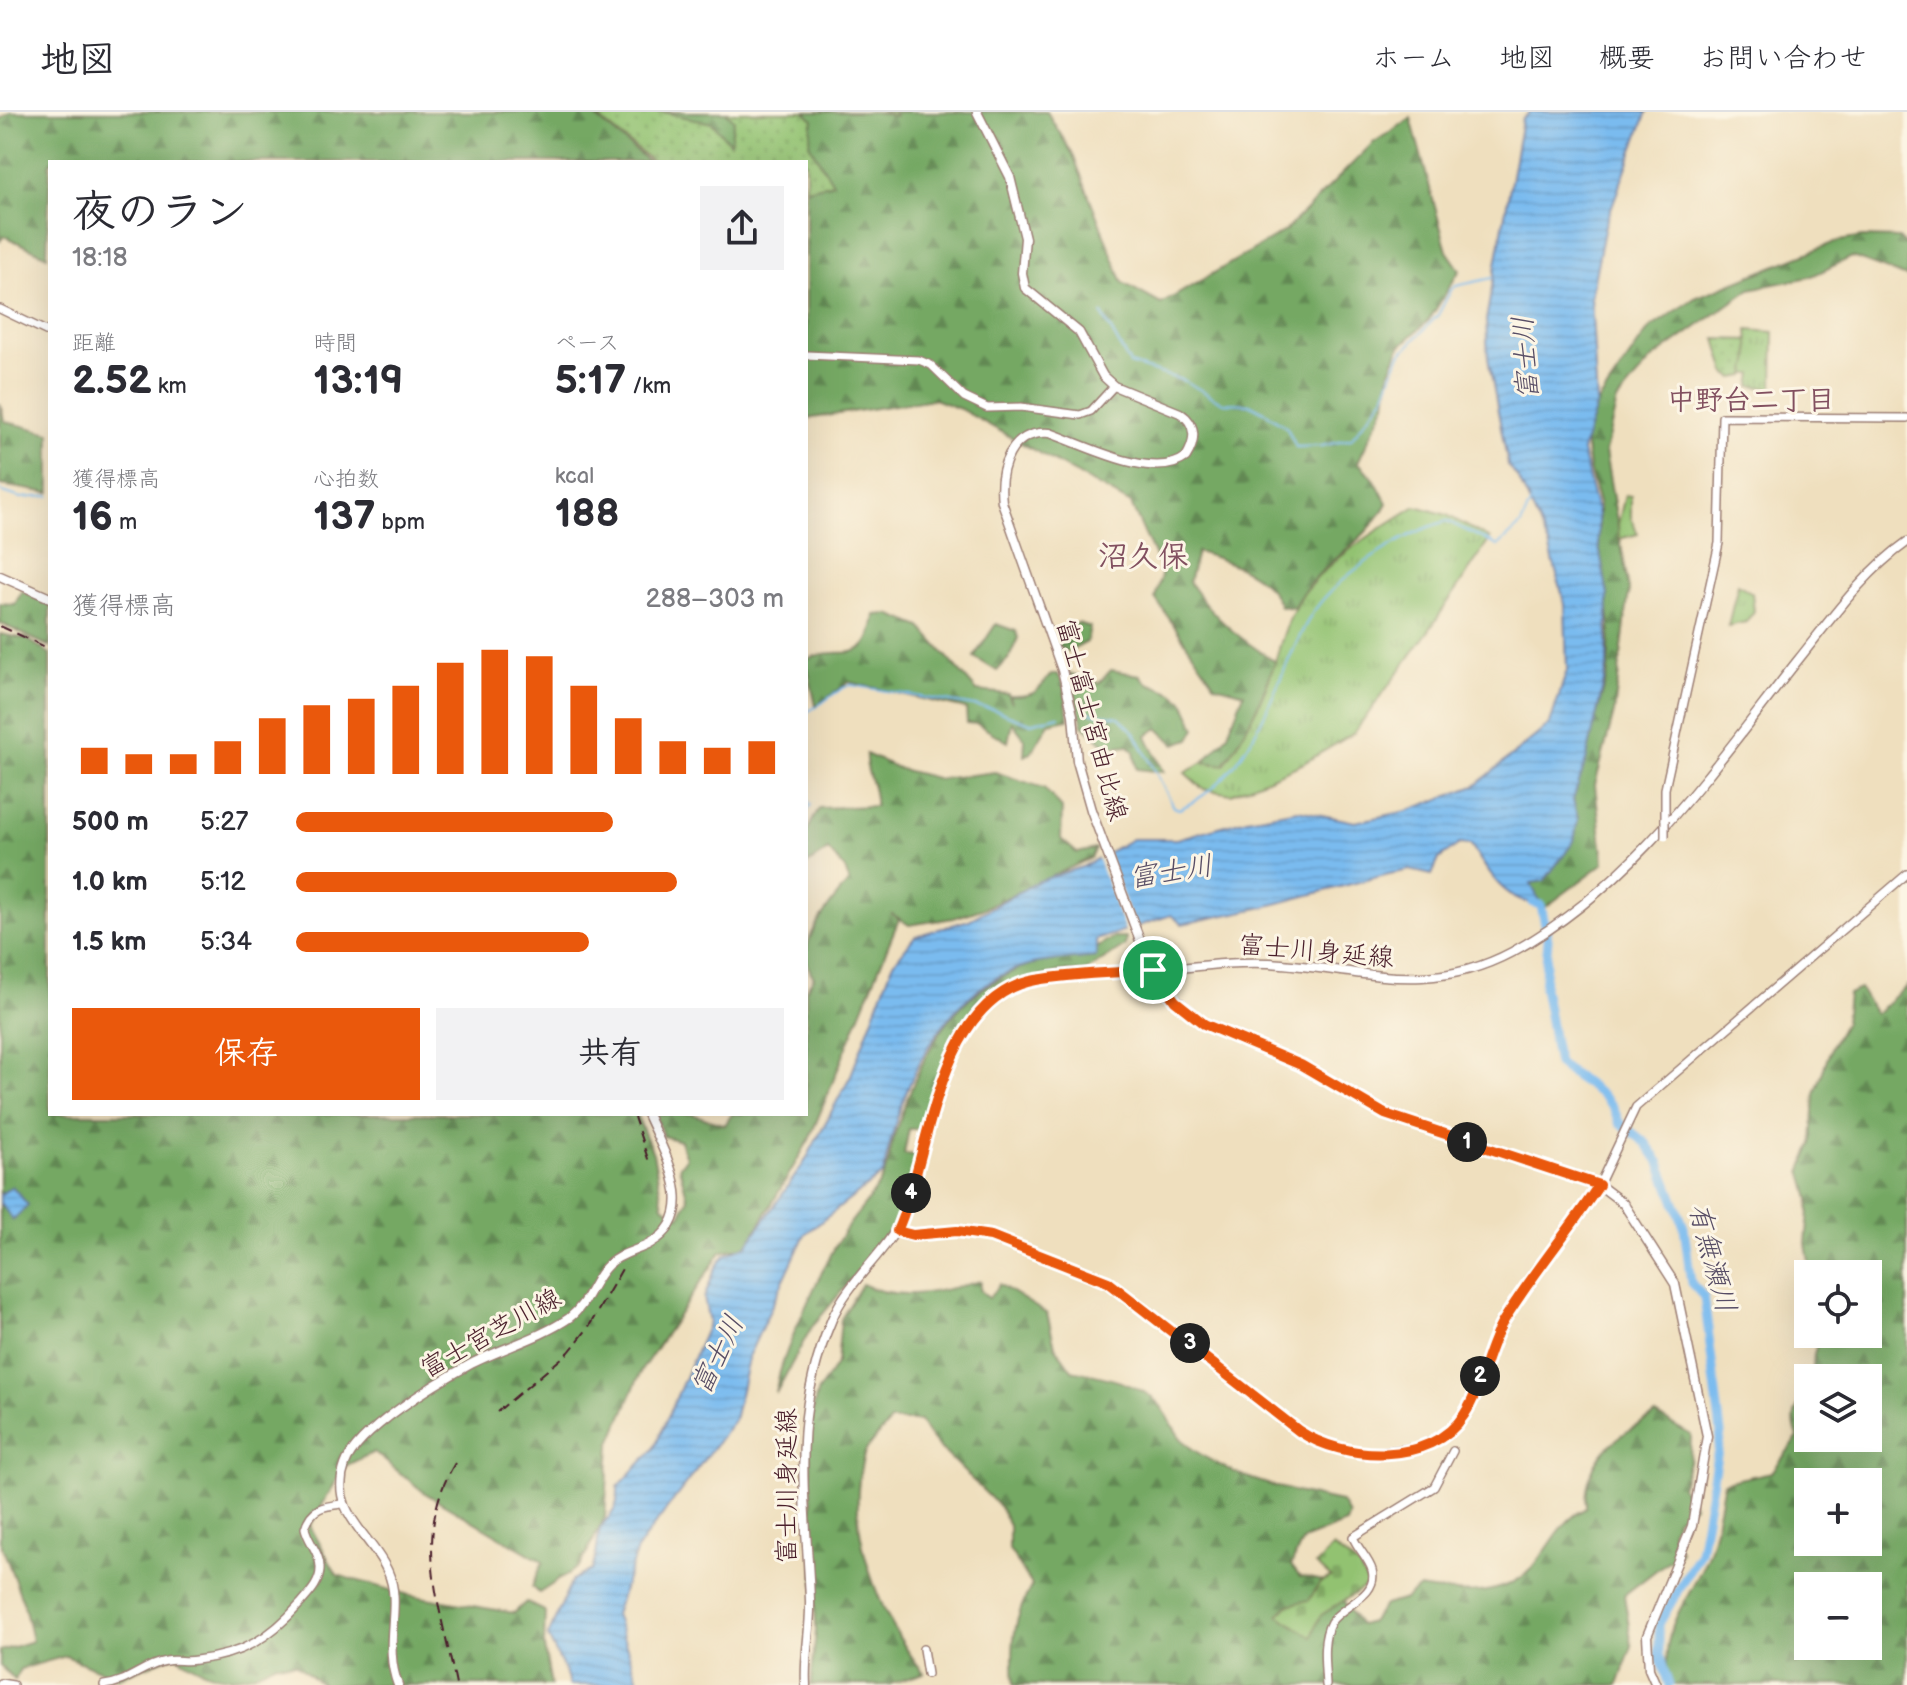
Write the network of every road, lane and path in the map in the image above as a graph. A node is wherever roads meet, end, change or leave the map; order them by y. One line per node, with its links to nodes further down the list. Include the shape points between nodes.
1 (977, 112): 5 (main road, via 1010,177 1025,238 1025,288 1079,332)
2 (0, 309): 3 (street)
3 (48, 332)
4 (808, 355): 5 (street, via 919,360 964,397 987,408 1080,415 1091,411)
5 (1114, 386): 12 (main road, 富士富士宮由比線, via 1188,418 1194,434 1186,457 1166,468 1141,464 1037,432 1024,437 1007,457 1000,487 1062,670 1077,761 1096,824)
6 (1907, 418): 10 (street, bridge, via 1722,417 1719,543 1665,789)
7 (1907, 542): 12 (main road, 富士川身延線, via 1847,598 1650,843 1526,944 1466,971 1419,979 1266,963)
8 (0, 576): 9 (main road)
9 (48, 597)
10 (1665, 837)
11 (1907, 874): 14 (street, via 1652,1092 1631,1116)
12 (1153, 970): 14 (main road, 富士富士宮由比線, via 1175,1001 1204,1024 1291,1060 1385,1114); 15 (main road, 富士川身延線, via 1037,979 997,996 976,1015 952,1058)
13 (648, 1116): 17 (main road, 富士宮芝川線, via 678,1195 674,1220 665,1234 611,1262 565,1321 469,1365 373,1430 345,1466)
14 (1599, 1185): 15 (street, via 1503,1322 1463,1418 1433,1442 1381,1453 1341,1450 1312,1440 1127,1293 1093,1275 978,1233); 26 (main road, 富士富士宮由比線, via 1623,1203 1675,1284 1707,1429 1692,1526 1646,1642)
15 (897, 1231): 24 (main road, 富士川身延線, via 859,1273 832,1318 805,1407 802,1511 810,1605)
16 (1453, 1451): 25 (street, via 1434,1487 1353,1537 1372,1570 1370,1583 1361,1598 1331,1623)
17 (343, 1504): 22 (street, via 311,1514 305,1528 321,1566 317,1582 271,1635 229,1654 164,1661 131,1679); 23 (main road, via 388,1572 393,1594 389,1656)
18 (923, 1649): 19 (street)
19 (927, 1674)
20 (0, 1683): 21 (street)
21 (13, 1685)
22 (104, 1685)
23 (398, 1685)
24 (806, 1685)
25 (1326, 1685)
26 (1656, 1685)

